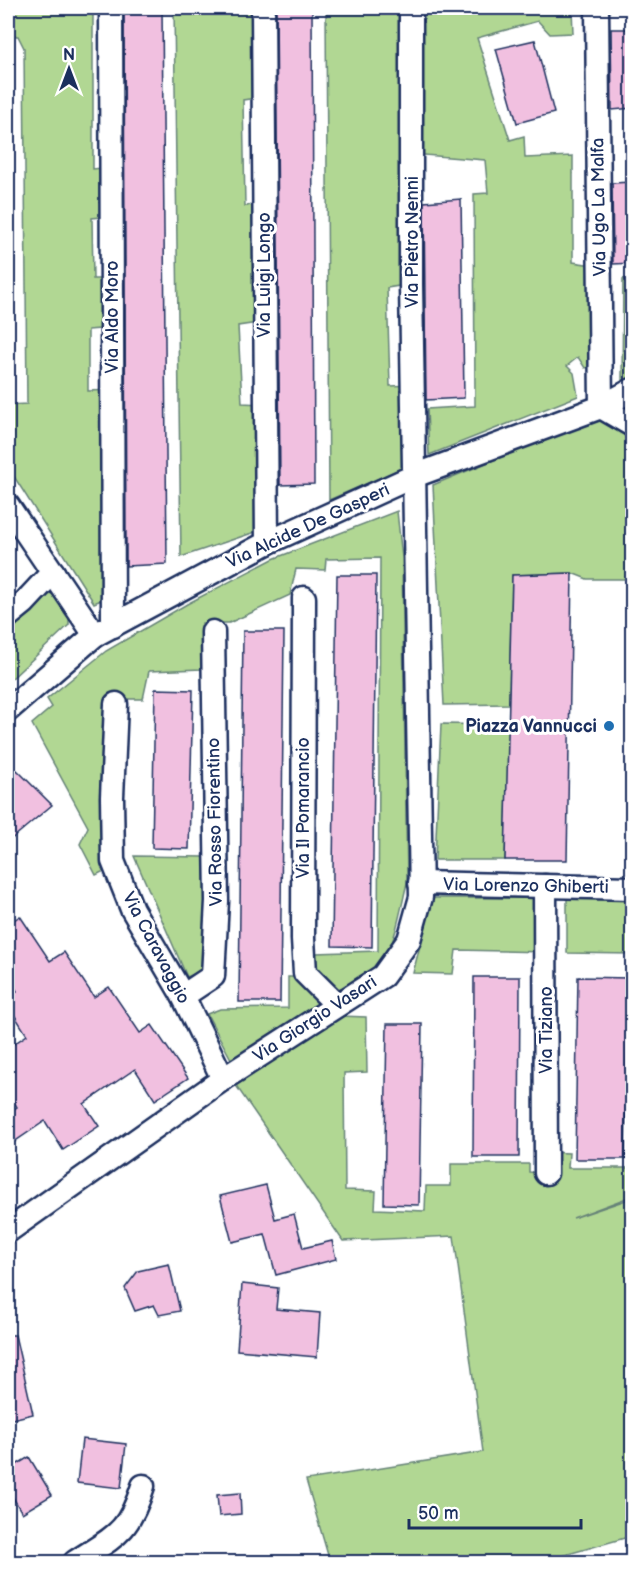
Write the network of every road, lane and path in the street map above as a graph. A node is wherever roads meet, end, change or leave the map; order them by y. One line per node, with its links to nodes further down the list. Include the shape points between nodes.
1 (111, 8): 14 (street, Via Aldo Moro)
2 (263, 8): 10 (street, Via Luigi Longo)
3 (411, 8): 8 (street, Via Pietro Nenni)
4 (597, 8): 6 (street, Via Ugo La Malfa)
5 (633, 390): 6 (street, Via Alcide De Gasperi)
6 (600, 407): 7 (street); 8 (street, Via Alcide De Gasperi)
7 (633, 425)
8 (414, 476): 10 (street, Via Alcide De Gasperi); 18 (street, Via Giorgio Vasari)
9 (8, 506): 11 (street)
10 (267, 543): 14 (street, Via Alcide De Gasperi)
11 (53, 572): 13 (street); 14 (street)
12 (304, 598): 22 (street, Via Il Pomarancio, via 305,973)
13 (8, 616)
14 (104, 630): 17 (street, Via Alcide De Gasperi)
15 (213, 632): 21 (street, Via Rosso Fiorentino, via 217,901 213,976)
16 (116, 704): 21 (street, Via Caravaggio, via 113,861 132,909)
17 (8, 710)
18 (420, 883): 19 (street, Via Lorenzo Ghiberti); 22 (street, Via Giorgio Vasari, via 421,897 409,940 383,976)
19 (545, 886): 20 (street, Via Lorenzo Ghiberti); 24 (street, Via Tiziano)
20 (633, 888)
21 (183, 996): 23 (street, Via Caravaggio)
22 (337, 1005): 23 (street, Via Giorgio Vasari)
23 (223, 1079): 25 (street, Via Giorgio Vasari)
24 (546, 1173)
25 (8, 1231)
26 (143, 1486): 27 (street, via 134,1516 121,1532)
27 (75, 1563)

